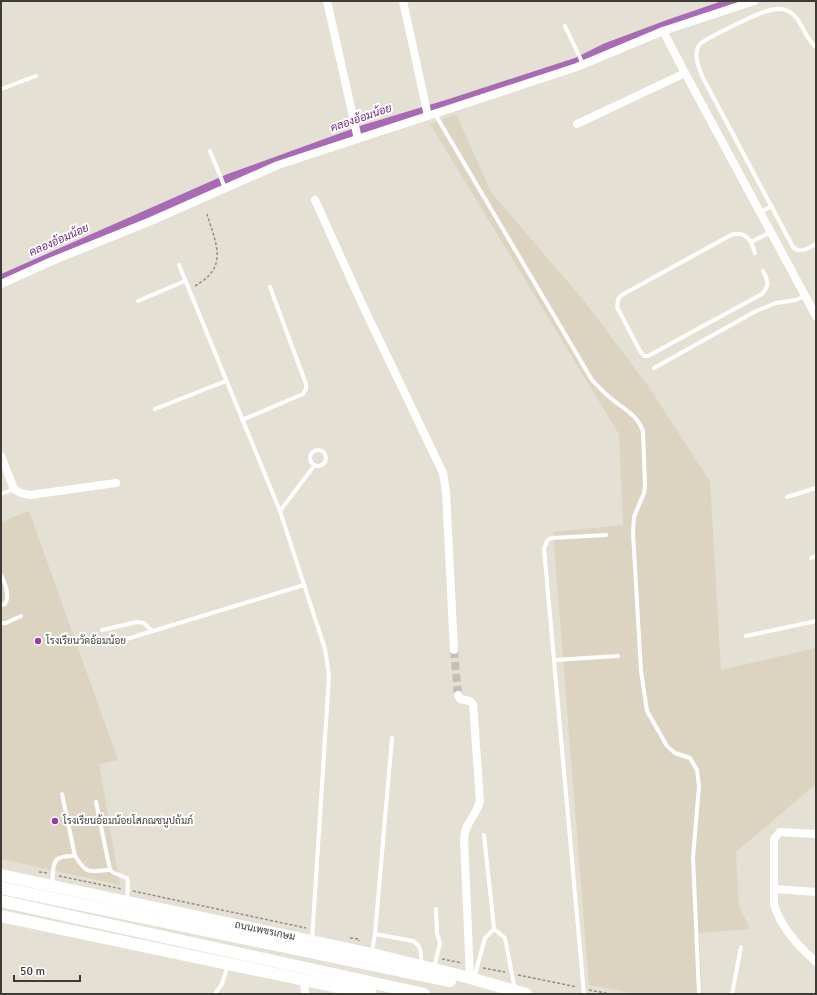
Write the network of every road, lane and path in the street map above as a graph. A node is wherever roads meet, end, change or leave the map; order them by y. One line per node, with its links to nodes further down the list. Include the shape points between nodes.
1 (327, 1): 13 (street)
2 (403, 1): 11 (street)
3 (754, 1): 5 (street)
4 (565, 26): 7 (lane)
5 (663, 31): 7 (street); 8 (street)
6 (816, 47): 17 (lane, via 807,38 794,15 780,8 766,11 710,37 699,43 696,52 703,78)
7 (582, 61): 11 (street)
8 (685, 73): 12 (street); 18 (street)
9 (36, 76): 10 (lane)
10 (1, 89)
11 (429, 112): 13 (street); 101 (lane, via 592,380 604,393 635,416 643,431 645,485 634,517 633,533 641,671 647,711 667,746 676,753 690,758 697,770 699,786 693,857)
12 (577, 124)
13 (357, 134): 15 (street)
14 (210, 152): 15 (lane)
15 (224, 186): 27 (street, via 151,221)
16 (315, 200): 58 (street, via 443,473)
17 (772, 206): 18 (lane); 22 (lane, via 796,250 804,250)
18 (760, 212): 20 (street)
19 (207, 214): 29 (path, via 217,250 216,266 210,276)
20 (771, 232): 21 (lane); 30 (street)
21 (751, 242): 23 (lane); 25 (lane, via 746,235 731,235 620,296 617,307 640,352 648,356 762,294 768,286)
22 (816, 244)
23 (755, 253)
24 (179, 265): 26 (lane)
25 (763, 271)
26 (185, 281): 29 (lane); 31 (lane)
27 (1, 284)
28 (270, 287): 36 (lane, via 306,389 303,394)
29 (189, 290): 34 (lane)
30 (805, 296): 32 (street); 33 (lane, via 756,311)
31 (138, 301)
32 (816, 316)
33 (654, 368)
34 (226, 381): 35 (lane); 36 (lane)
35 (155, 409)
36 (242, 420): 44 (lane)
37 (1, 456): 41 (street)
38 (314, 466): 38 (lane, via 310,461 310,454 316,450 323,451 327,456 326,463 320,467); 44 (lane)
39 (116, 483): 41 (street, via 30,495)
40 (816, 488): 43 (lane)
41 (14, 489): 42 (lane)
42 (1, 494)
43 (787, 497)
44 (280, 511): 49 (lane)
45 (606, 535): 60 (lane, via 550,538 547,541 544,549)
46 (816, 556): 47 (lane)
47 (811, 558)
48 (1, 575): 50 (lane, via 8,595 8,600)
49 (304, 586): 55 (lane); 81 (lane, via 325,649 329,676)
50 (1, 605)
51 (21, 616): 53 (lane)
52 (816, 621): 56 (lane)
53 (1, 623)
54 (102, 630): 55 (lane, via 137,622 144,623)
55 (152, 631): 57 (lane)
56 (746, 636)
57 (120, 641)
58 (454, 650)
59 (618, 656): 60 (lane)
60 (554, 660): 93 (lane)
61 (458, 695): 89 (street, via 460,699 473,704 480,800 478,809 465,829 464,838)
62 (392, 738): 80 (lane)
63 (62, 794): 67 (lane)
64 (96, 802): 68 (lane)
65 (816, 834): 73 (street, via 780,832 776,835)
66 (484, 835): 79 (lane)
67 (75, 856): 68 (lane, via 88,871); 71 (lane, via 60,856 56,859)
68 (110, 870): 75 (lane, via 127,878)
69 (38, 871): 71 (path)
70 (1, 875): 71 (main road, ถนนเพชรเกษม)
71 (52, 880): 75 (main road, ถนนเพชรเกษม); 75 (path)
72 (1, 888): 94 (main road, ถนนเพชรเกษม)
73 (774, 889): 74 (street); 85 (street, via 774,904 779,917 803,951)
74 (816, 892)
75 (127, 896): 81 (main road, ถนนเพชรเกษม); 81 (path, via 276,921)
76 (1, 901): 98 (main road)
77 (436, 910): 86 (lane, via 440,943)
78 (1, 916): 87 (main road)
79 (494, 929): 89 (lane, via 485,938); 90 (lane, via 505,938)
80 (375, 934): 84 (lane); 88 (lane, via 419,944)
81 (313, 936): 84 (main road, ถนนเพชรเกษม)
82 (344, 938): 84 (path)
83 (741, 947): 102 (lane)
84 (372, 949): 88 (main road, ถนนเพชรเกษม)
85 (816, 962)
86 (435, 963): 88 (main road, ถนนเพชรเกษม); 89 (path); 91 (main road, ถนนเพชรเกษม)
87 (228, 964): 92 (main road); 95 (lane, via 222,984)
88 (421, 966)
89 (473, 966): 90 (path); 91 (street)
90 (512, 974): 93 (path); 94 (lane)
91 (472, 979): 94 (main road, ถนนเพชรเกษม)
92 (304, 980): 96 (street); 97 (main road)
93 (583, 988): 99 (lane); 100 (path)
94 (517, 993)
95 (215, 994)
96 (305, 994)
97 (371, 994)
98 (424, 994)
99 (584, 994)
100 (610, 994)
101 (699, 994)
102 (732, 994)

